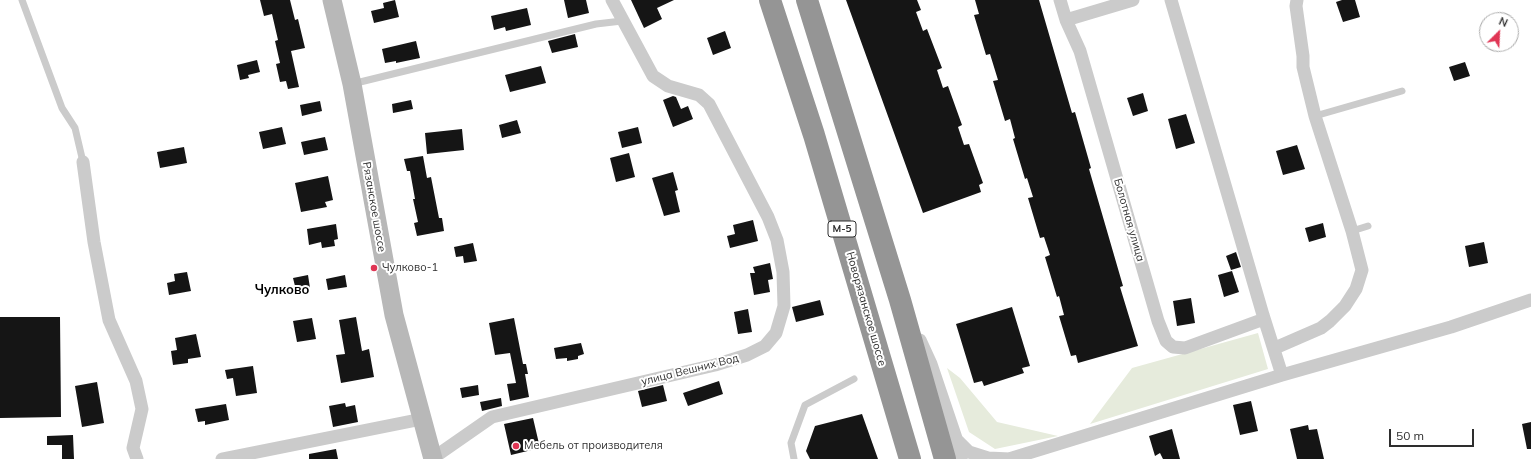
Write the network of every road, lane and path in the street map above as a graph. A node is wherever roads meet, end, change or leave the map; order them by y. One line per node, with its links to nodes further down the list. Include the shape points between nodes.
1 (22, 0): 15 (lane, via 62,108 75,128)
2 (332, 0): 12 (main road, Рязанское шоссе)
3 (612, 0): 11 (street, улица Вешних Вод)
4 (770, 0): 30 (highway, Новорязанское шоссе / М-5, via 814,135)
5 (808, 0): 18 (highway)
6 (1060, 0): 10 (street, Болотная улица)
7 (1133, 0): 10 (street)
8 (1171, 0): 20 (street)
9 (1297, 0): 14 (street, via 1303,67)
10 (1066, 20): 20 (street, Болотная улица, via 1080,51 1166,341 1173,347 1185,348)
11 (622, 21): 12 (lane, via 596,24); 28 (street, улица Вешних Вод, via 654,76 668,86 699,95 709,104 768,217 777,240 783,272 784,306 776,333 765,346 747,355 715,365 492,417)
12 (352, 84): 24 (main road, Рязанское шоссе, via 394,315)
13 (1402, 91): 14 (lane)
14 (1314, 116): 17 (street)
15 (83, 162): 26 (street, via 94,242 109,320 136,381 142,409 133,448)
16 (1368, 226): 17 (lane)
17 (1352, 231): 21 (street, via 1362,270 1356,289 1345,306 1321,328)
18 (900, 300): 25 (street, via 931,364); 31 (highway)
19 (1531, 300): 22 (street, via 1451,327)
20 (1264, 319): 21 (street)
21 (1275, 348): 22 (street)
22 (1282, 374): 33 (street)
23 (854, 379): 29 (lane, via 805,405 791,443)
24 (422, 419): 27 (street); 28 (main road, Рязанское шоссе)
25 (956, 438): 32 (street); 33 (street, via 970,452 988,458)
26 (137, 459)
27 (222, 459)
28 (433, 459)
29 (794, 459)
30 (910, 459)
31 (945, 459)
32 (961, 459)
33 (1009, 459)

